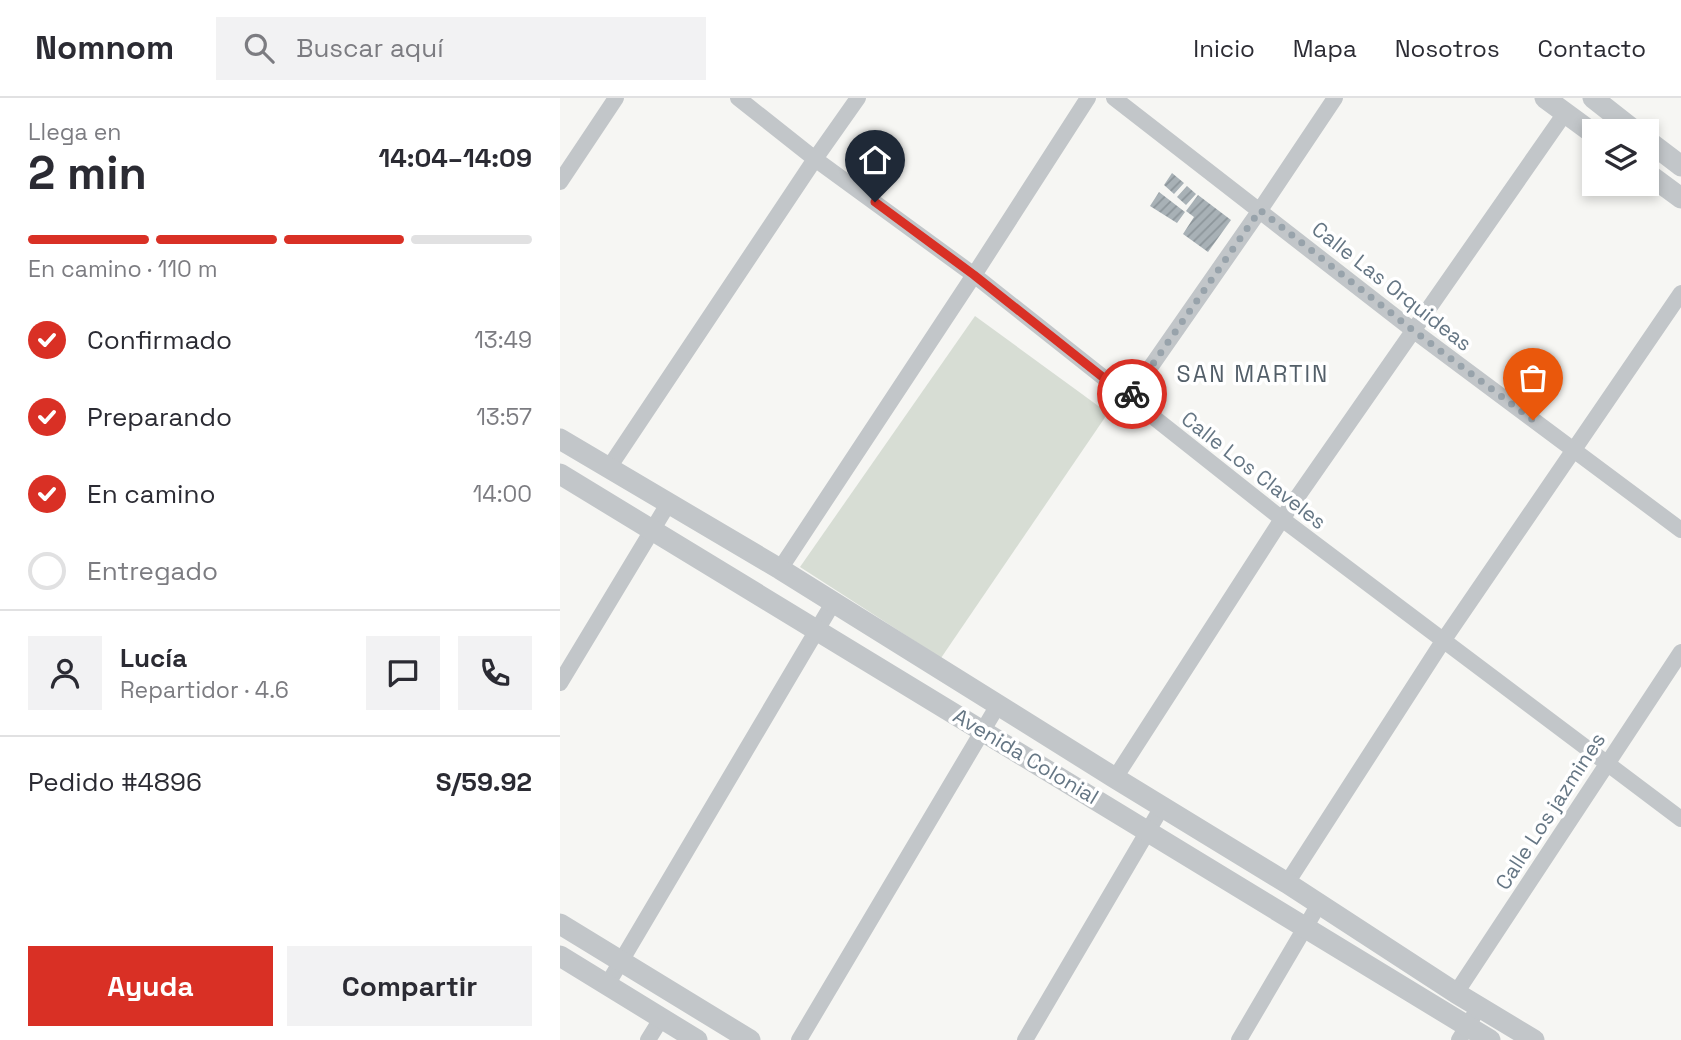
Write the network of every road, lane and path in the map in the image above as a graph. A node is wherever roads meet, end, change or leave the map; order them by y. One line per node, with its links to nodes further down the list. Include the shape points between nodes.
1 (616, 98): 15 (street)
2 (738, 98): 13 (street, Calle Los Claveles)
3 (858, 98): 13 (street)
4 (1088, 98): 19 (street)
5 (1114, 98): 18 (street, Calle Las Orquideas)
6 (1335, 98): 18 (street)
7 (1545, 98): 9 (street)
8 (1592, 98): 11 (street)
9 (1571, 105): 10 (street); 21 (street)
10 (1582, 119)
11 (1619, 119)
12 (1659, 149): 14 (street)
13 (815, 159): 19 (street, Calle Los Claveles); 25 (street)
14 (1681, 166)
15 (560, 182)
16 (1659, 182): 17 (street)
17 (1681, 198)
18 (1260, 210): 21 (street, Calle Las Orquideas); 22 (street)
19 (974, 275): 22 (street, Calle Los Claveles); 31 (street)
20 (1681, 293): 24 (street)
21 (1414, 331): 24 (street, Calle Las Orquideas); 28 (street)
22 (1129, 398): 28 (street, Calle Los Claveles)
23 (560, 439): 25 (street)
24 (1573, 449): 30 (street, Calle Las Orquideas); 34 (street)
25 (608, 469): 27 (street)
26 (560, 474): 29 (street, Avenida Colonial)
27 (668, 504): 29 (street); 31 (street)
28 (1282, 519): 34 (street, Calle Los Claveles); 40 (street)
29 (653, 530): 33 (street, Avenida Colonial); 36 (street)
30 (1681, 530)
31 (780, 569): 32 (street)
32 (833, 603): 33 (street); 37 (street)
33 (817, 629): 38 (street, Avenida Colonial); 49 (street)
34 (1443, 641): 39 (street, Calle Los Claveles); 44 (street)
35 (1681, 652): 39 (street, Calle Los jazmines)
36 (560, 683)
37 (998, 705): 38 (street); 40 (street)
38 (983, 730): 43 (street, Avenida Colonial); 58 (street)
39 (1607, 762): 42 (street, Calle Los Claveles); 51 (street, Calle Los jazmines)
40 (1115, 778): 41 (street)
41 (1162, 807): 43 (street); 44 (street)
42 (1681, 819)
43 (1147, 831): 47 (street, Avenida Colonial); 59 (street)
44 (1287, 883): 45 (street)
45 (1319, 904): 47 (street); 51 (street)
46 (560, 924): 49 (street)
47 (1305, 928): 54 (street, Avenida Colonial); 60 (street)
48 (560, 956): 50 (street)
49 (621, 962): 50 (street); 57 (street)
50 (607, 985): 53 (street)
51 (1455, 993): 52 (street)
52 (1479, 1007): 54 (street); 62 (street)
53 (661, 1019): 55 (street); 56 (street)
54 (1463, 1033): 61 (street, Avenida Colonial)
55 (648, 1040)
56 (697, 1040)
57 (750, 1040)
58 (799, 1040)
59 (1024, 1040)
60 (1239, 1040)
61 (1490, 1040)
62 (1534, 1040)

